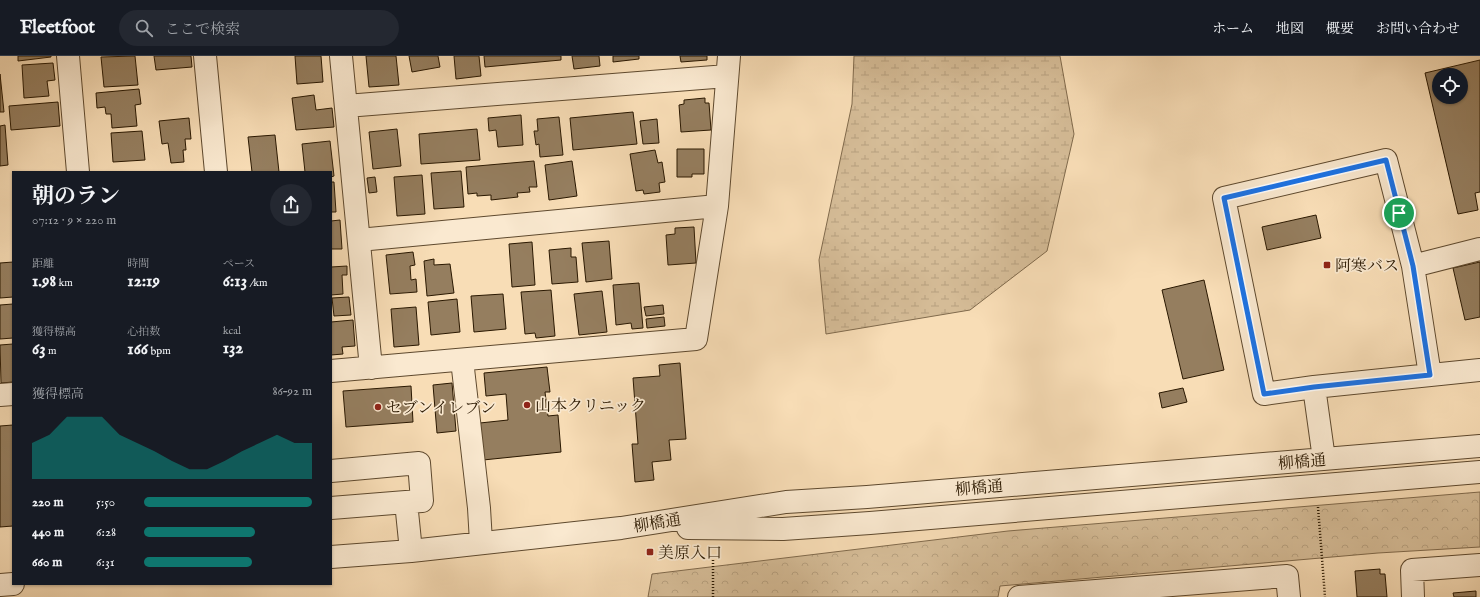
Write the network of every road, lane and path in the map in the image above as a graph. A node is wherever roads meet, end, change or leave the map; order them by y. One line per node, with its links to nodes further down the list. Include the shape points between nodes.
1 (68, 56): 6 (street)
2 (205, 56): 7 (street)
3 (342, 56): 5 (street)
4 (728, 66): 5 (street); 8 (street)
5 (346, 106): 9 (street)
6 (78, 171)
7 (216, 171)
8 (717, 206): 9 (street); 12 (street, via 696,339)
9 (359, 240): 13 (street)
10 (1480, 249): 11 (street)
11 (1413, 266): 16 (street); 17 (street, via 1386,160 1224,198 1264,394)
12 (462, 360): 13 (street); 28 (street)
13 (371, 368): 15 (street)
14 (1480, 370): 16 (street)
15 (332, 371)
16 (1430, 375): 17 (street)
17 (1314, 387): 21 (street)
18 (12, 394): 19 (street)
19 (0, 395)
20 (1480, 446): 21 (street, 柳橋通)
21 (1324, 459): 27 (street, 柳橋通, via 786,502)
22 (332, 471): 24 (street, via 418,463 422,501)
23 (1480, 472): 27 (street, 柳橋通, via 791,528)
24 (406, 502): 26 (street); 29 (street)
25 (1318, 506): 38 (path)
26 (332, 508)
27 (621, 528): 28 (street)
28 (481, 542): 29 (street)
29 (411, 550): 30 (street)
30 (332, 557)
31 (713, 560): 35 (path)
32 (1480, 565): 39 (street, via 1412,570)
33 (12, 584): 34 (street)
34 (0, 585)
35 (713, 597)
36 (1019, 597): 37 (street, via 1287,576)
37 (1289, 597)
38 (1325, 597)
39 (1413, 597)

